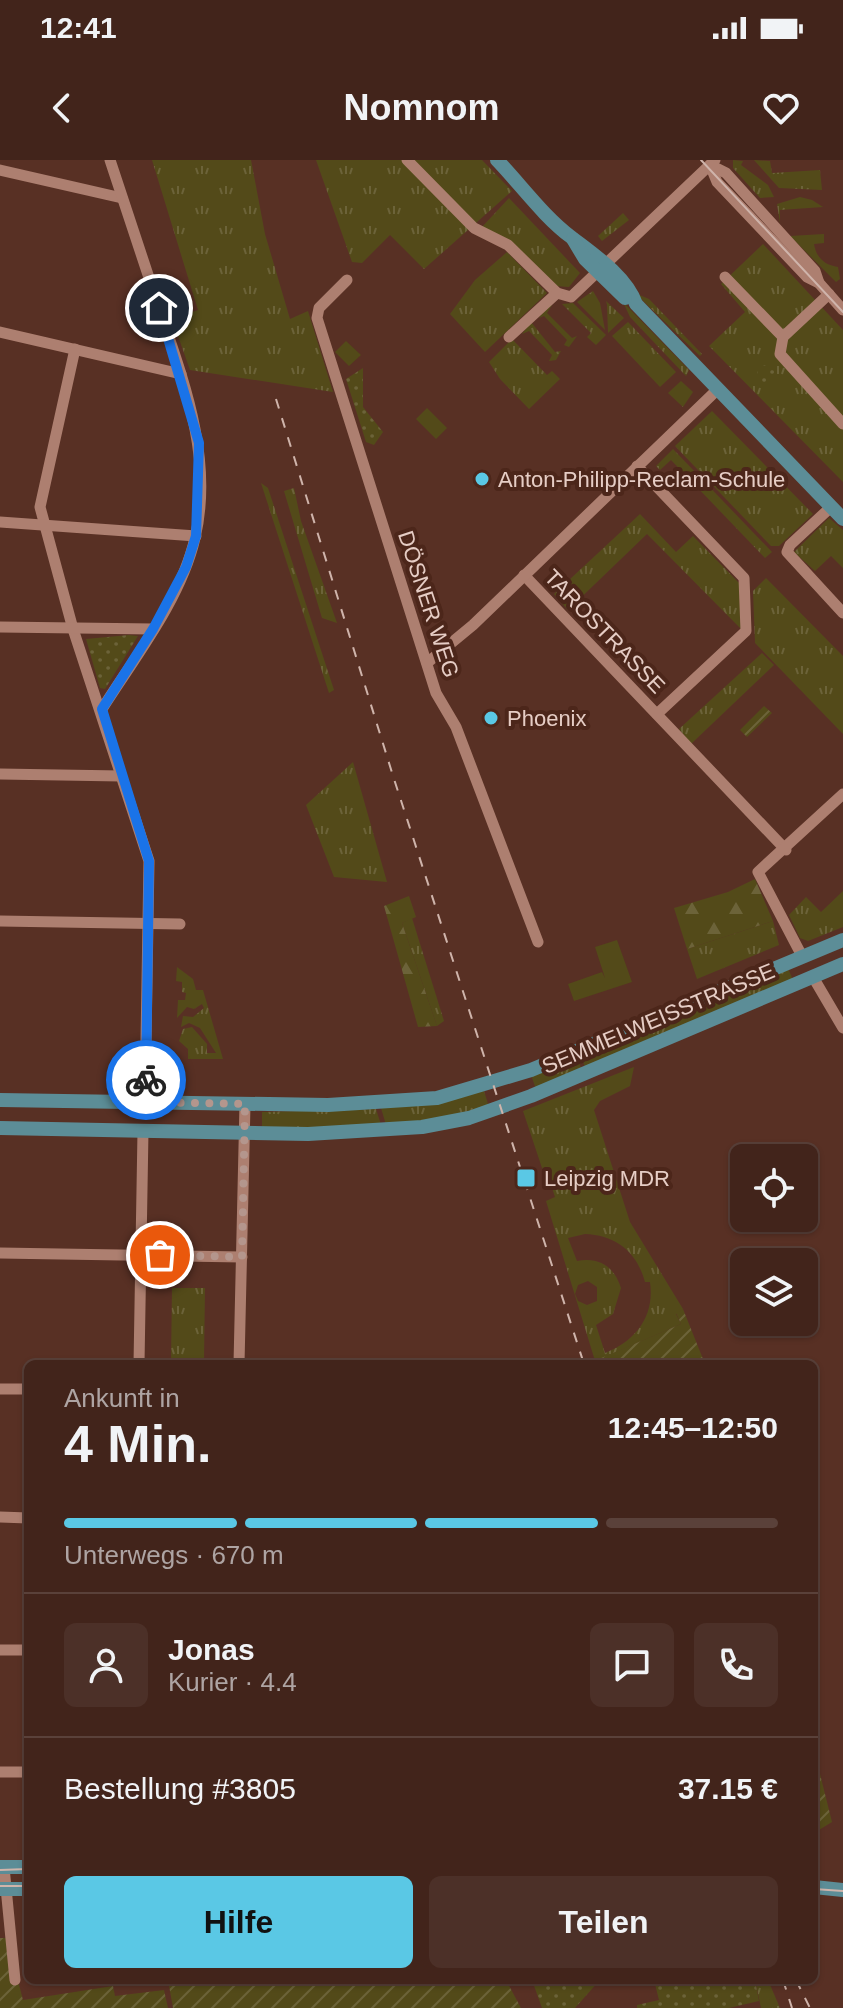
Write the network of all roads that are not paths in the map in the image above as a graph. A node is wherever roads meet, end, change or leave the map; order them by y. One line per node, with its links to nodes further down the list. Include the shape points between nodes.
1 (110, 160): 6 (street)
2 (407, 160): 10 (street, via 470,225 508,245)
3 (497, 160): 7 (main road, via 573,239 587,246)
4 (710, 162): 7 (street); 11 (street, via 717,182)
5 (0, 170): 6 (street)
6 (122, 198): 17 (street)
7 (602, 269): 10 (street, via 571,297); 18 (main road)
8 (725, 277): 15 (street)
9 (347, 280): 31 (street, DÖSNER WEG, via 319,308 317,318)
10 (557, 293): 14 (street)
11 (829, 294): 12 (street); 15 (street)
12 (843, 310)
13 (0, 332): 16 (street)
14 (509, 337)
15 (783, 337): 19 (street, via 782,360)
16 (75, 349): 17 (street); 24 (street, via 40,507)
17 (181, 374): 25 (street, via 199,443)
18 (718, 389): 20 (street, TAROSTRASSE); 21 (main road)
19 (843, 424)
20 (637, 466): 26 (street, TAROSTRASSE); 33 (street, TAROSTRASSE, via 744,578 746,631)
21 (831, 507): 22 (main road); 27 (street, via 787,552)
22 (843, 519)
23 (0, 522): 24 (street)
24 (42, 523): 25 (street); 29 (street)
25 (196, 536): 30 (street)
26 (524, 575): 31 (street, TAROSTRASSE); 33 (street, TAROSTRASSE)
27 (843, 613)
28 (0, 627): 29 (street)
29 (73, 629): 30 (street); 32 (street)
30 (153, 629): 32 (street)
31 (427, 663): 42 (street, DÖSNER WEG)
32 (102, 709): 35 (street)
33 (657, 714): 37 (street, TAROSTRASSE)
34 (0, 774): 35 (street)
35 (121, 776): 39 (street, via 149,861)
36 (843, 794): 37 (street, SEMMELWEISSTRASSE)
37 (786, 850): 43 (street, SEMMELWEISSTRASSE, via 758,872)
38 (0, 921): 39 (street)
39 (149, 924): 40 (street); 48 (street)
40 (180, 924)
41 (843, 940): 43 (main road, SEMMELWEISSTRASSE)
42 (538, 942)
43 (802, 956): 45 (main road); 49 (main road, SEMMELWEISSTRASSE, via 482,1087 392,1104)
44 (843, 964): 45 (main road, SEMMELWEISSTRASSE)
45 (813, 977): 46 (street); 52 (main road, SEMMELWEISSTRASSE, via 490,1111 386,1132)
46 (843, 1028)
47 (0, 1100): 48 (main road, SEMMELWEISSTRASSE)
48 (145, 1102): 49 (main road, SEMMELWEISSTRASSE)
49 (245, 1104): 52 (street)
50 (0, 1128): 51 (main road, SEMMELWEISSTRASSE)
51 (143, 1131): 52 (main road, SEMMELWEISSTRASSE); 54 (street)
52 (244, 1133): 55 (street)
53 (0, 1253): 54 (street)
54 (142, 1255): 55 (street); 56 (street)
55 (242, 1257): 57 (street)
56 (139, 1360)
57 (239, 1360)
58 (0, 1389): 59 (street)
59 (24, 1389)
60 (0, 1517): 61 (street)
61 (24, 1518)
62 (0, 1650): 63 (street)
63 (24, 1650)
64 (0, 1772): 65 (street)
65 (24, 1772)
66 (2, 1867): 67 (main road); 69 (street)
67 (24, 1867)
68 (818, 1887): 71 (main road)
69 (2, 1889): 70 (main road); 72 (street)
70 (24, 1889)
71 (843, 1890)
72 (15, 1980)

